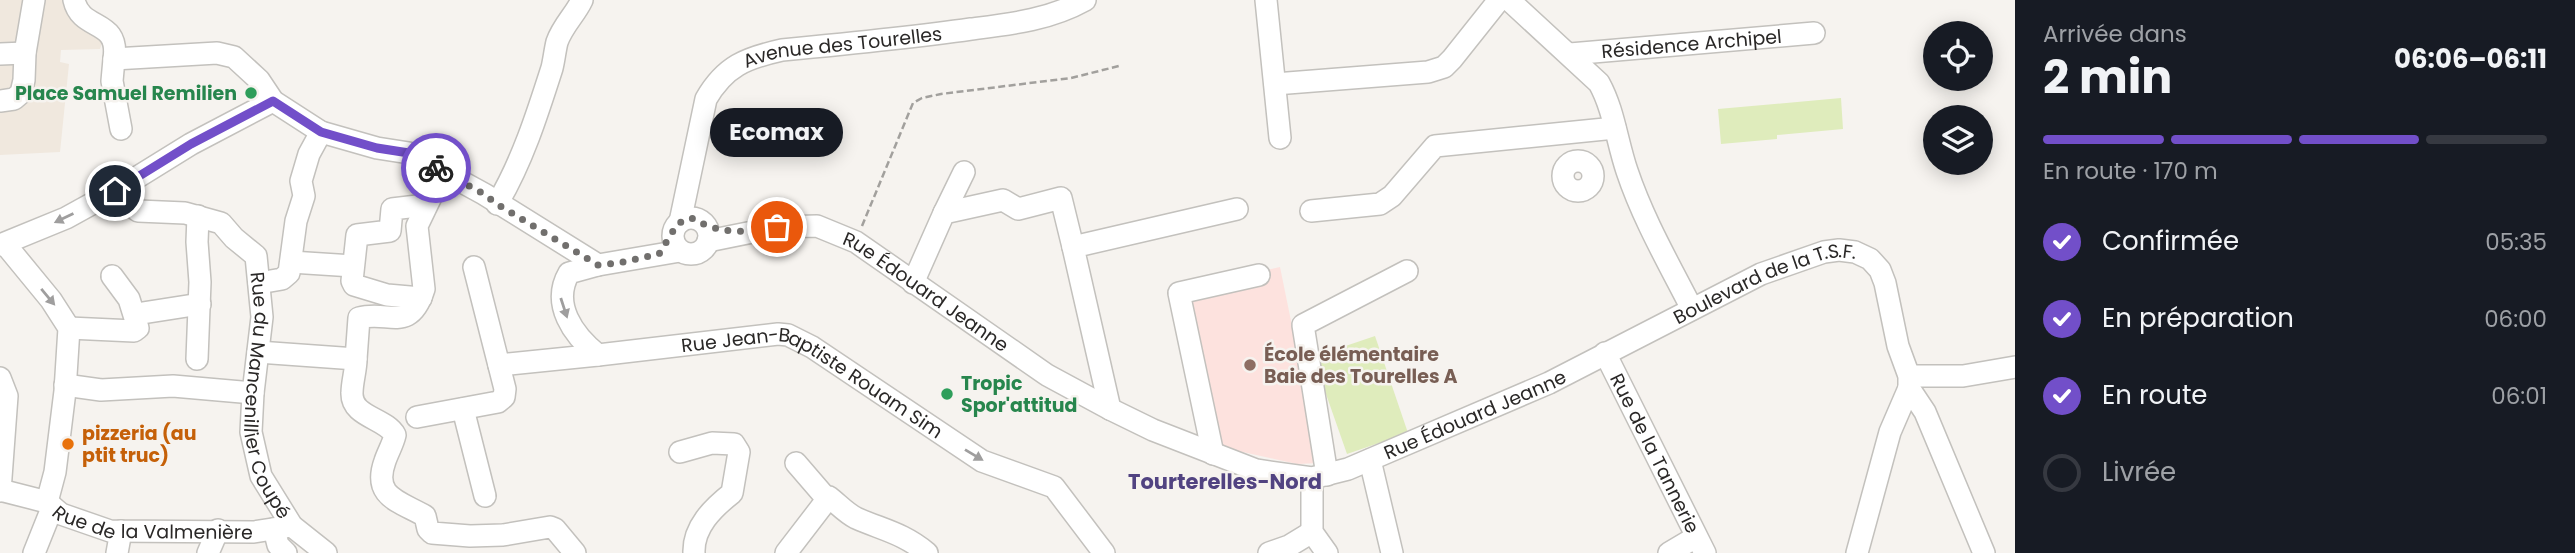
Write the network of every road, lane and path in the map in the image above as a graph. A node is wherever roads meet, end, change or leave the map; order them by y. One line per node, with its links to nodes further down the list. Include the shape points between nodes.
1 (34, 0): 9 (street)
2 (75, 0): 12 (street, via 86,20 110,34 116,47)
3 (582, 0): 26 (street, via 557,41 528,140)
4 (1085, 0): 32 (street, Avenue des Tourelles, via 1038,20 782,50 740,63 717,81 706,99 687,192)
5 (1266, 0): 14 (street)
6 (1499, 0): 14 (street, via 1444,67)
7 (1509, 0): 11 (street)
8 (1814, 33): 11 (street, Résidence Archipel)
9 (24, 53): 10 (street); 15 (street, via 21,93)
10 (0, 54)
11 (1570, 54): 17 (street, via 1599,83)
12 (114, 59): 16 (street, via 217,53 234,57); 18 (street, via 112,81)
13 (1119, 66): 33 (path, via 1071,78 941,94 913,103)
14 (1275, 84): 20 (street)
15 (0, 101)
16 (273, 101): 19 (street); 25 (street)
17 (1615, 128): 21 (street); 29 (street, via 1435,146 1380,204)
18 (121, 129)
19 (321, 132): 22 (street, via 409,153); 36 (street, via 301,181 304,196)
20 (1280, 138)
21 (1625, 163): 24 (street); 47 (street, via 1644,214)
22 (443, 172): 26 (street); 27 (street)
23 (964, 172): 30 (street)
24 (1592, 173)
25 (115, 191): 31 (street, Rue du Mancenillier Coupé, via 138,211); 34 (street, one-way to 34)
26 (497, 204): 38 (street)
27 (426, 205): 37 (street, via 392,209 390,232 357,235); 45 (street, via 417,226)
28 (1237, 209): 35 (street)
29 (1311, 211)
30 (944, 214): 35 (street, via 1003,200 1018,209 1061,198); 44 (street)
31 (198, 216): 43 (street, Rue du Mancenillier Coupé, via 221,223 256,256); 46 (street)
32 (691, 232): 33 (street, Rue Édouard Jeanne, via 817,226); 38 (street, Rue Édouard Jeanne, via 659,254)
33 (856, 242): 44 (street, Rue Édouard Jeanne)
34 (2, 245): 49 (street, one-way to 49, via 51,300)
35 (1073, 247): 62 (street)
36 (291, 262): 37 (street); 43 (street, via 286,278)
37 (353, 265): 45 (street, via 354,285 387,295)
38 (598, 265): 52 (street, one-way to 52, via 569,273 560,297 572,326)
39 (474, 267): 55 (street)
40 (1407, 271): 68 (street, via 1303,325)
41 (1259, 275): 65 (street, via 1179,293)
42 (111, 276): 48 (street, via 124,289)
43 (259, 282): 50 (street, Rue du Mancenillier Coupé)
44 (913, 282): 62 (street, Rue Édouard Jeanne, via 1047,376)
45 (421, 298): 54 (street, via 405,317 359,318)
46 (200, 304): 48 (street); 53 (street)
47 (1692, 309): 51 (street, Boulevard de la T.S.F.); 58 (street, Boulevard de la T.S.F., via 1804,257 1855,252 1880,270)
48 (136, 314): 49 (street, via 138,328 134,331)
49 (69, 328): 59 (street, Rue de la Valmenière)
50 (258, 352): 54 (street); 60 (street, Rue du Mancenillier Coupé)
51 (1605, 353): 66 (street, Rue Édouard Jeanne, via 1549,383); 77 (street, Rue de la Tannerie)
52 (598, 355): 55 (street, Rue Jean-Baptiste Rouam Sim); 87 (street, Rue Jean-Baptiste Rouam Sim, one-way to 87, via 789,335 982,461 1054,487)
53 (197, 359)
54 (356, 359): 83 (street, via 354,403 395,435 382,470 386,494 425,516 432,533 503,535 550,527)
55 (499, 365): 61 (street, via 504,397)
56 (2015, 367): 58 (street)
57 (0, 378): 69 (street, via 7,396)
58 (1909, 382): 92 (street); 93 (street, Boulevard de la T.S.F.)
59 (65, 386): 60 (street, via 101,390 173,386); 72 (street, Rue de la Valmenière)
60 (253, 393): 73 (street, Rue du Mancenillier Coupé, via 251,432 261,476)
61 (463, 409): 63 (street); 70 (street)
62 (1110, 409): 65 (street, Rue Édouard Jeanne)
63 (417, 418)
64 (680, 452): 84 (street, via 712,443 734,444 739,452 732,493 698,529)
65 (1213, 454): 68 (street, Rue Édouard Jeanne, via 1256,470)
66 (1370, 460): 68 (street, Rue Édouard Jeanne); 90 (street)
67 (796, 463): 71 (street)
68 (1320, 477): 76 (street)
69 (0, 491): 72 (street)
70 (485, 496)
71 (827, 499): 85 (street); 86 (street)
72 (49, 505): 75 (street, Rue de la Valmenière, via 61,514); 78 (street)
73 (283, 528): 74 (street, Rue de la Valmenière); 81 (street, via 278,545); 82 (street)
74 (218, 530): 75 (street, Rue de la Valmenière); 80 (street)
75 (121, 531): 79 (street)
76 (1312, 532): 88 (street); 89 (street)
77 (1701, 545): 91 (street)
78 (34, 553)
79 (117, 553)
80 (209, 553)
81 (286, 553)
82 (326, 553)
83 (575, 553)
84 (694, 553)
85 (786, 553)
86 (927, 553)
87 (1104, 553)
88 (1269, 553)
89 (1327, 553)
90 (1392, 553)
91 (1670, 553)
92 (1857, 553)
93 (1984, 553)

